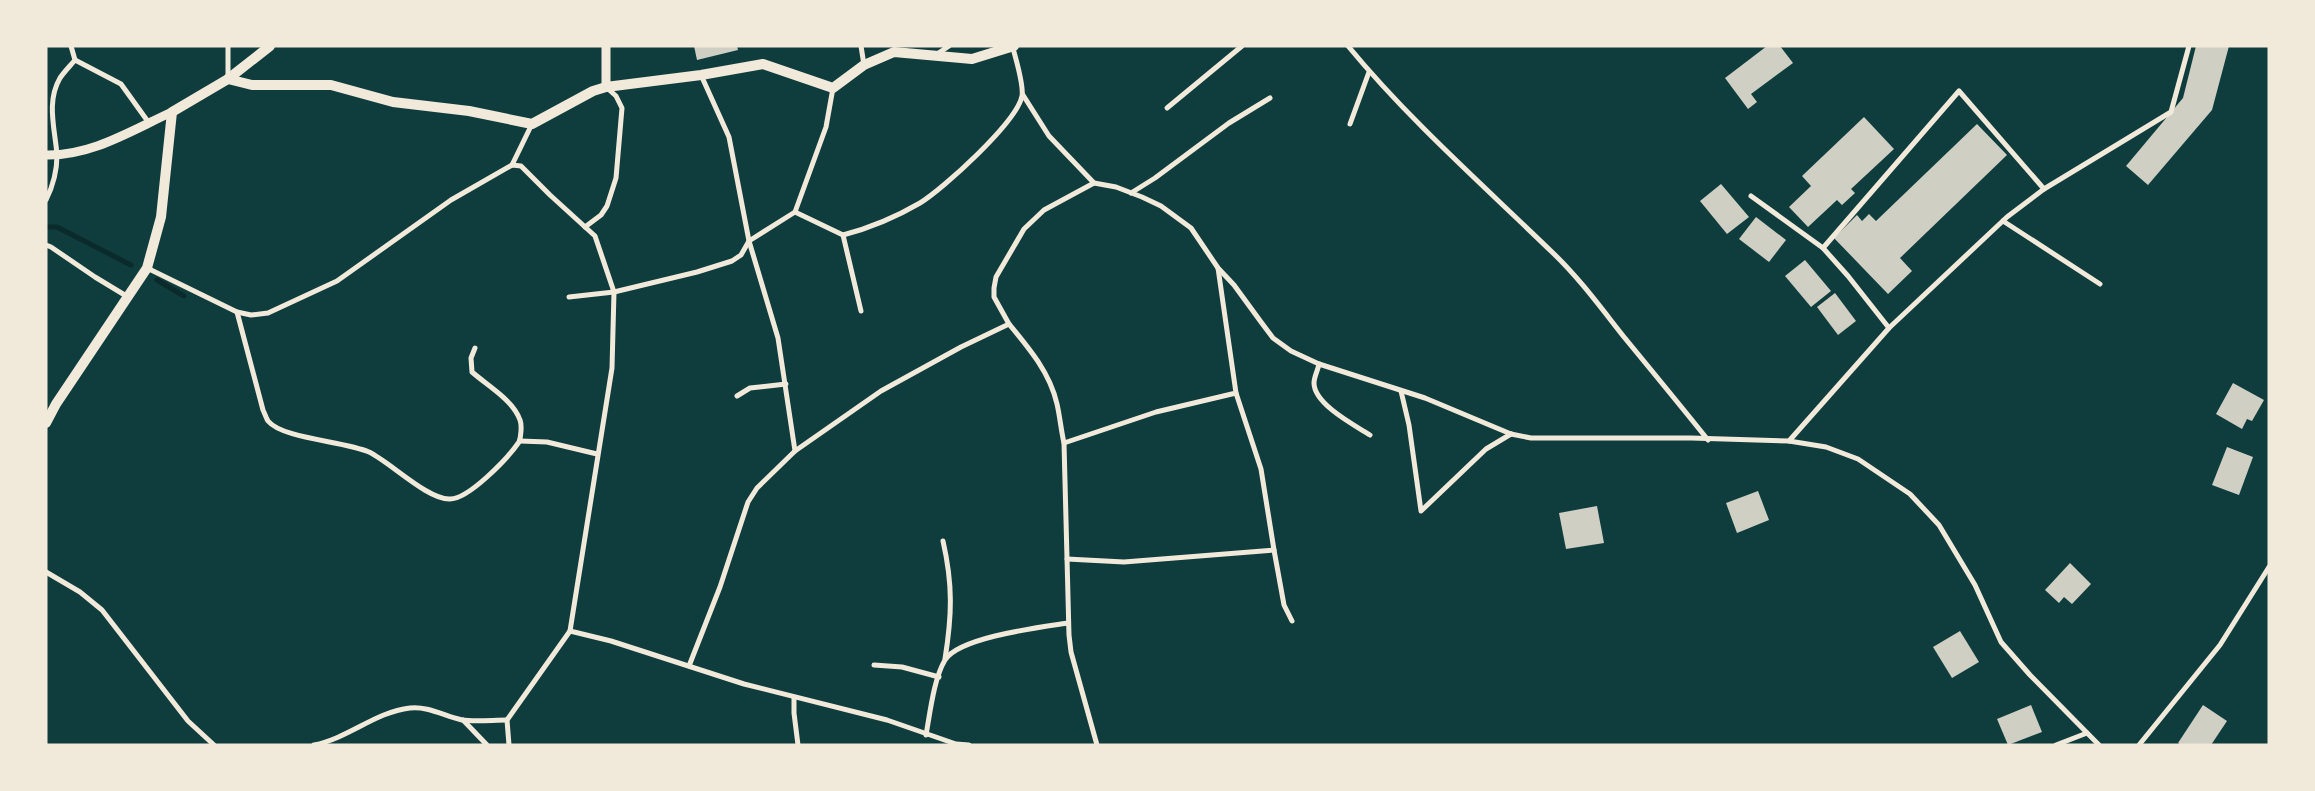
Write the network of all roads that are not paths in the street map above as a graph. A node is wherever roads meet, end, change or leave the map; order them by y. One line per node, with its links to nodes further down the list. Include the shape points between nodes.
1 (71, 46): 12 (street)
2 (228, 46): 16 (street)
3 (270, 46): 16 (main road)
4 (606, 46): 17 (street)
5 (861, 46): 13 (street)
6 (949, 46): 11 (street)
7 (1242, 46): 21 (street)
8 (1348, 46): 14 (street)
9 (2189, 46): 30 (street, via 2171,112)
10 (1014, 47): 11 (main road, via 972,59); 19 (street)
11 (936, 55): 13 (main road, via 894,52)
12 (75, 60): 23 (street, via 121,84); 27 (street, via 60,79 53,100 51,122)
13 (864, 65): 18 (main road)
14 (1369, 72): 25 (street); 61 (street, via 1554,253)
15 (701, 75): 17 (main road); 18 (main road, via 763,64); 38 (street, via 729,137)
16 (228, 79): 22 (main road); 24 (main road, via 252,85 332,85 393,102 469,111)
17 (606, 87): 24 (main road, via 593,90); 36 (street, via 622,108 616,178 607,206)
18 (833, 88): 34 (street, via 826,127)
19 (1023, 95): 29 (street, via 1049,136); 37 (street, via 1018,107 992,139 922,202 865,229)
20 (1270, 98): 31 (street)
21 (1167, 108)
22 (172, 112): 23 (street); 41 (main road, via 161,217)
23 (149, 123): 27 (street, via 110,143)
24 (532, 124): 28 (street)
25 (1350, 124)
26 (46, 154): 27 (street)
27 (56, 155): 33 (street, via 55,174)
28 (512, 165): 36 (street, via 521,166); 48 (street, via 450,200 337,281 268,314)
29 (1094, 183): 31 (street); 49 (street, via 1044,210 1024,229 996,278 994,288 994,297)
30 (2044, 189): 35 (street); 40 (street, via 1958,91)
31 (1131, 193): 42 (street, via 1161,206 1192,228)
32 (1751, 196): 40 (street)
33 (46, 200)
34 (795, 212): 37 (street); 38 (street)
35 (2003, 221): 43 (street); 50 (street)
36 (585, 227): 44 (street, via 595,236)
37 (843, 235): 47 (street)
38 (749, 241): 44 (street, via 741,255 732,261); 53 (street, via 778,338)
39 (46, 246): 45 (street, via 51,246 95,278)
40 (1823, 248): 50 (street)
41 (148, 268): 45 (main road); 48 (street)
42 (1218, 268): 52 (street, via 1273,338); 55 (street)
43 (2100, 284)
44 (614, 292): 46 (street); 65 (street, via 612,368)
45 (129, 297): 57 (main road)
46 (569, 297)
47 (861, 311)
48 (237, 312): 60 (street, via 263,410 268,421 277,428 309,438 342,443 369,453 431,494 449,500 475,489)
49 (1009, 324): 63 (street, via 1033,353 1045,374 1057,403); 64 (street, via 881,391)
50 (1890, 328): 62 (street)
51 (475, 348): 60 (street, via 471,358 472,372 514,409 522,422)
52 (1319, 364): 54 (street); 59 (street, via 1314,384 1319,397)
53 (786, 384): 56 (street, via 750,388); 64 (street)
54 (1401, 391): 58 (street); 58 (street, via 1421,511 1486,449)
55 (1236, 393): 63 (street, via 1156,412); 67 (street, via 1261,469)
56 (736, 396)
57 (46, 423)
58 (1511, 434): 61 (street, via 1531,438)
59 (1370, 435)
60 (520, 440): 65 (street, via 547,442)
61 (1708, 440): 62 (street)
62 (1789, 441): 81 (street, via 1826,446 1858,460 1910,494 1939,525 1962,562 2001,642)
63 (1064, 443): 68 (street)
64 (794, 451): 76 (street, via 763,481 748,502)
65 (597, 454): 73 (street)
66 (944, 541): 74 (street, via 952,591)
67 (1274, 550): 68 (street, via 1124,562); 71 (street, via 1284,604)
68 (1067, 559): 72 (street)
69 (2269, 567): 93 (street, via 2220,645)
70 (46, 572): 84 (street, via 80,592 102,610 188,721)
71 (1292, 622)
72 (1068, 623): 74 (street, via 1016,631 967,644); 90 (street, via 1071,652)
73 (570, 631): 76 (street); 80 (street)
74 (945, 658): 77 (street)
75 (874, 665): 77 (street, via 902,667)
76 (689, 666): 78 (street)
77 (939, 677): 82 (street)
78 (794, 698): 82 (street, via 887,720); 88 (street)
79 (463, 720): 80 (street); 83 (street, via 421,708 408,708 382,716); 86 (street)
80 (508, 720): 87 (street)
81 (2087, 733): 91 (street); 92 (street)
82 (926, 734): 89 (street)
83 (334, 743): 85 (street)
84 (214, 745)
85 (314, 745)
86 (486, 745)
87 (509, 745)
88 (798, 745)
89 (969, 745)
90 (1097, 745)
91 (2056, 745)
92 (2099, 745)
93 (2139, 745)

